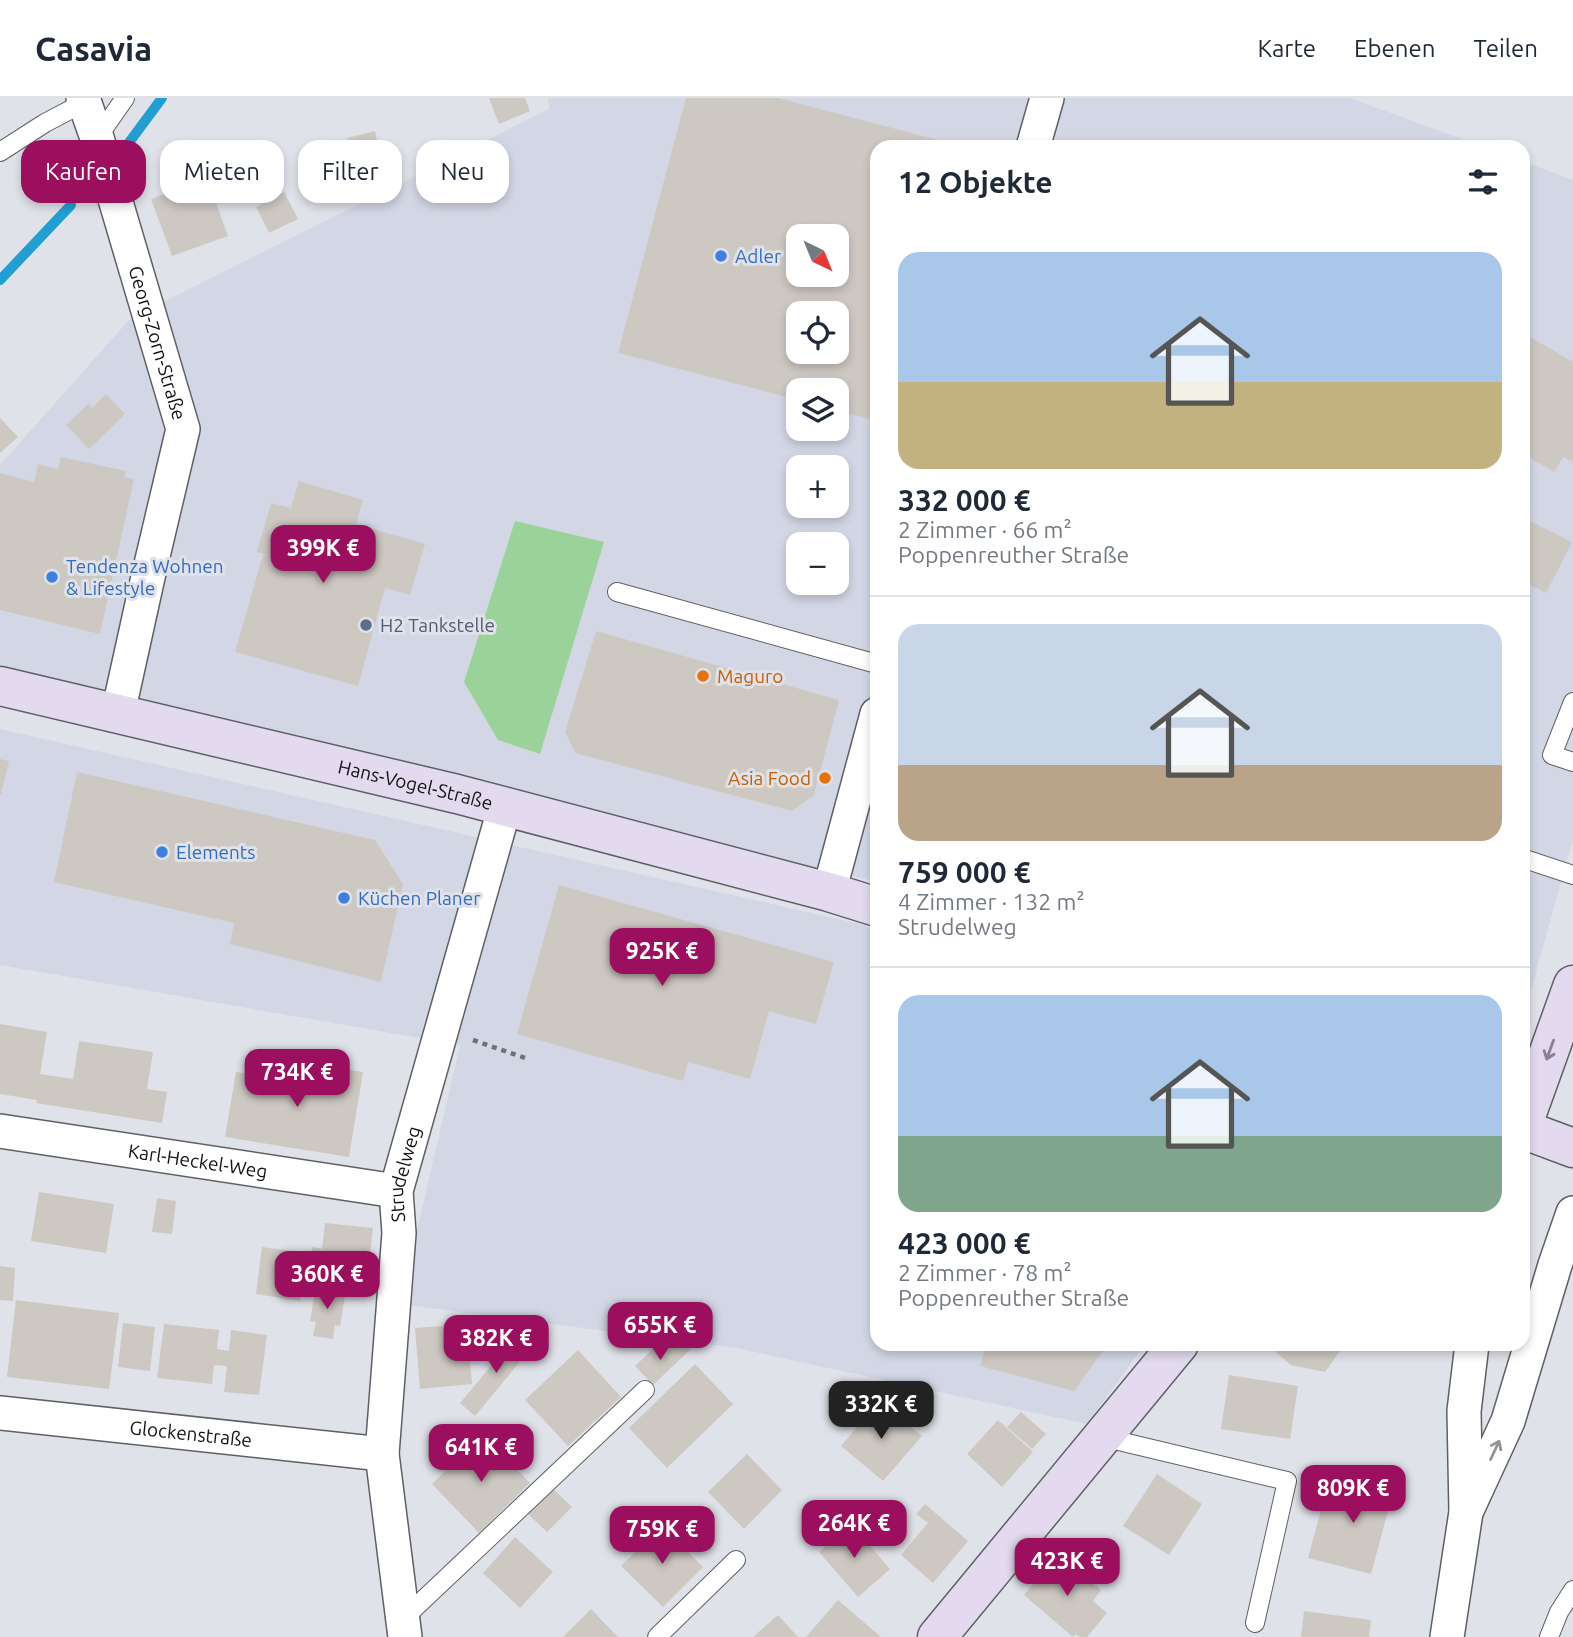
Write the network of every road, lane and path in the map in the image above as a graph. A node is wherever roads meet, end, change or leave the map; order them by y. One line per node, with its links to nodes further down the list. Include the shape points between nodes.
1 (125, 98): 4 (lane)
2 (1046, 98): 5 (street)
3 (84, 100): 4 (street, Georg-Zorn-Straße); 6 (lane)
4 (97, 138): 11 (street, Georg-Zorn-Straße, via 183,429)
5 (1035, 140)
6 (0, 152)
7 (617, 592): 8 (lane)
8 (870, 662)
9 (0, 686): 11 (main road, Hans-Vogel-Straße)
10 (1573, 702): 13 (lane, via 1552,755)
11 (118, 713): 14 (main road, Hans-Vogel-Straße)
12 (870, 740): 17 (street)
13 (1573, 762)
14 (505, 806): 17 (main road, Hans-Vogel-Straße); 20 (street, Strudelweg)
15 (1530, 861): 16 (lane)
16 (1573, 875)
17 (829, 892): 18 (main road, Hans-Vogel-Straße)
18 (870, 905)
19 (1573, 985): 22 (main road, one-way to 22)
20 (442, 1028): 21 (path); 26 (street, Strudelweg)
21 (524, 1058)
22 (1530, 1106)
23 (0, 1131): 26 (street, Karl-Heckel-Weg)
24 (1530, 1131): 25 (main road)
25 (1573, 1148)
26 (396, 1191): 35 (street, Strudelweg, via 398,1233)
27 (1573, 1213): 28 (street, one-way to 27)
28 (1530, 1348)
29 (1173, 1351): 34 (main road)
30 (1471, 1351): 36 (street, via 1464,1411)
31 (1529, 1351): 36 (street, one-way to 31, via 1508,1421)
32 (645, 1390): 40 (lane)
33 (0, 1413): 35 (street, Glockenstraße)
34 (1102, 1437): 39 (lane, via 1287,1481); 42 (main road)
35 (383, 1454): 40 (street, Strudelweg)
36 (1466, 1512): 43 (street)
37 (736, 1560): 41 (lane)
38 (1573, 1590): 44 (lane)
39 (1255, 1623)
40 (404, 1628)
41 (657, 1637)
42 (937, 1637)
43 (1447, 1637)
44 (1549, 1637)

